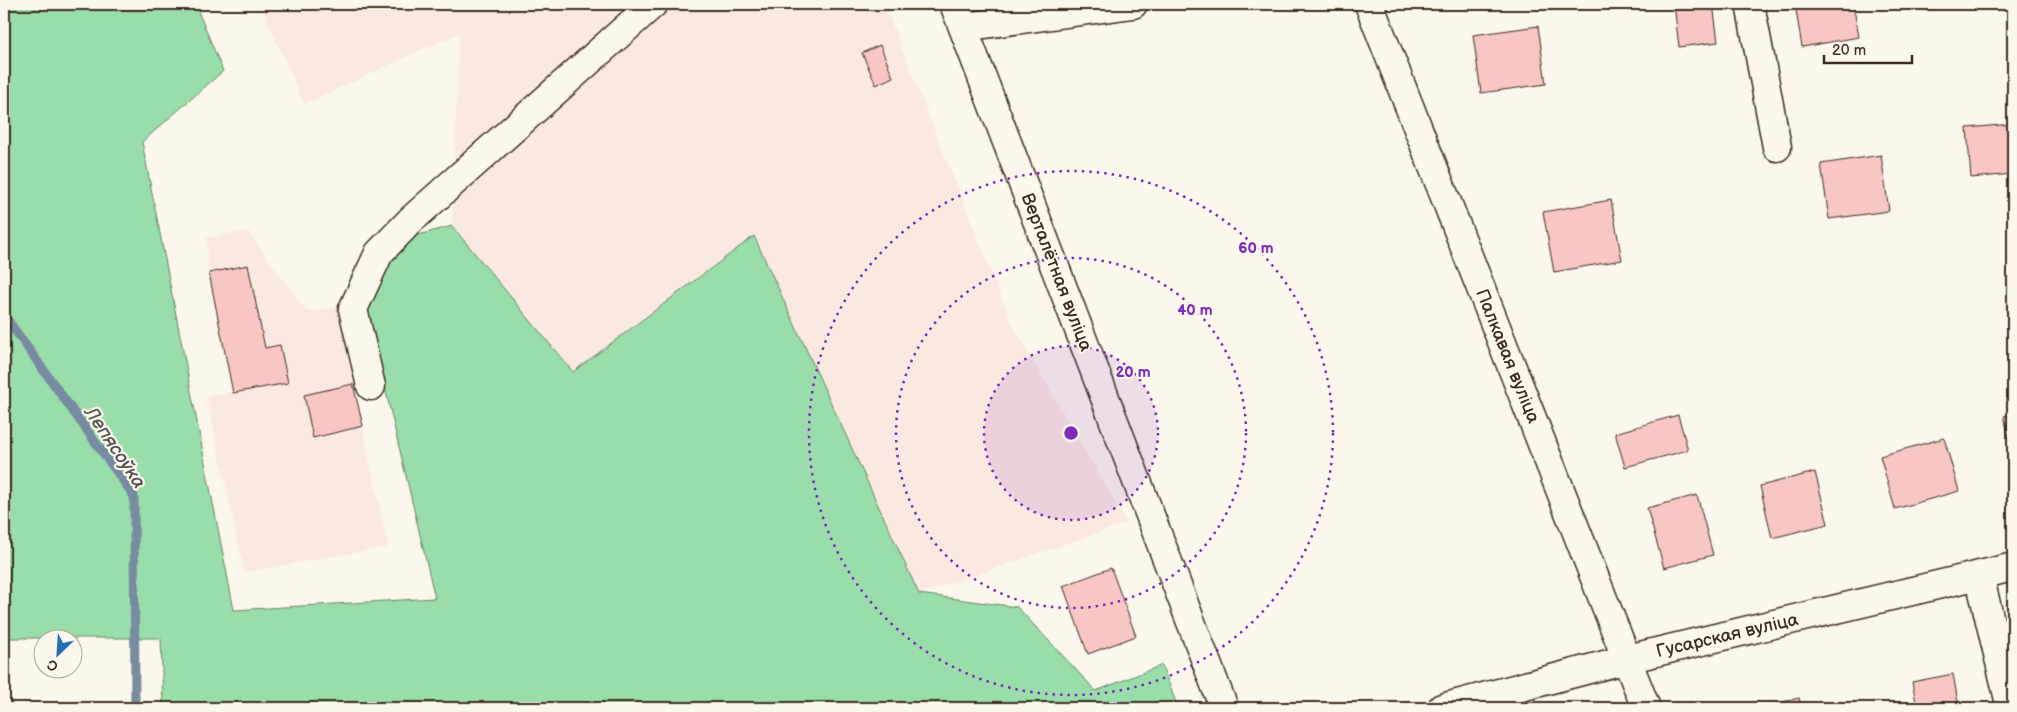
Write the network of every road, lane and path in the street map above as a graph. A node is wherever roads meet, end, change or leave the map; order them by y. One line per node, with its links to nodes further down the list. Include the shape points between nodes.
1 (653, 4): 7 (street, via 411,220 379,253 353,309)
2 (1133, 4): 5 (street)
3 (1369, 4): 10 (street, Палкавая вуліца)
4 (1750, 4): 6 (street)
5 (958, 16): 11 (street, Верталётная вуліца)
6 (1777, 148)
7 (371, 386)
8 (2013, 567): 9 (street, Гусарская вуліца)
9 (1979, 575): 10 (street, Гусарская вуліца); 14 (street)
10 (1628, 659): 12 (street, Гусарская вуліца); 13 (street, Палкавая вуліца)
11 (1224, 708)
12 (1442, 708)
13 (1646, 708)
14 (2011, 708)

